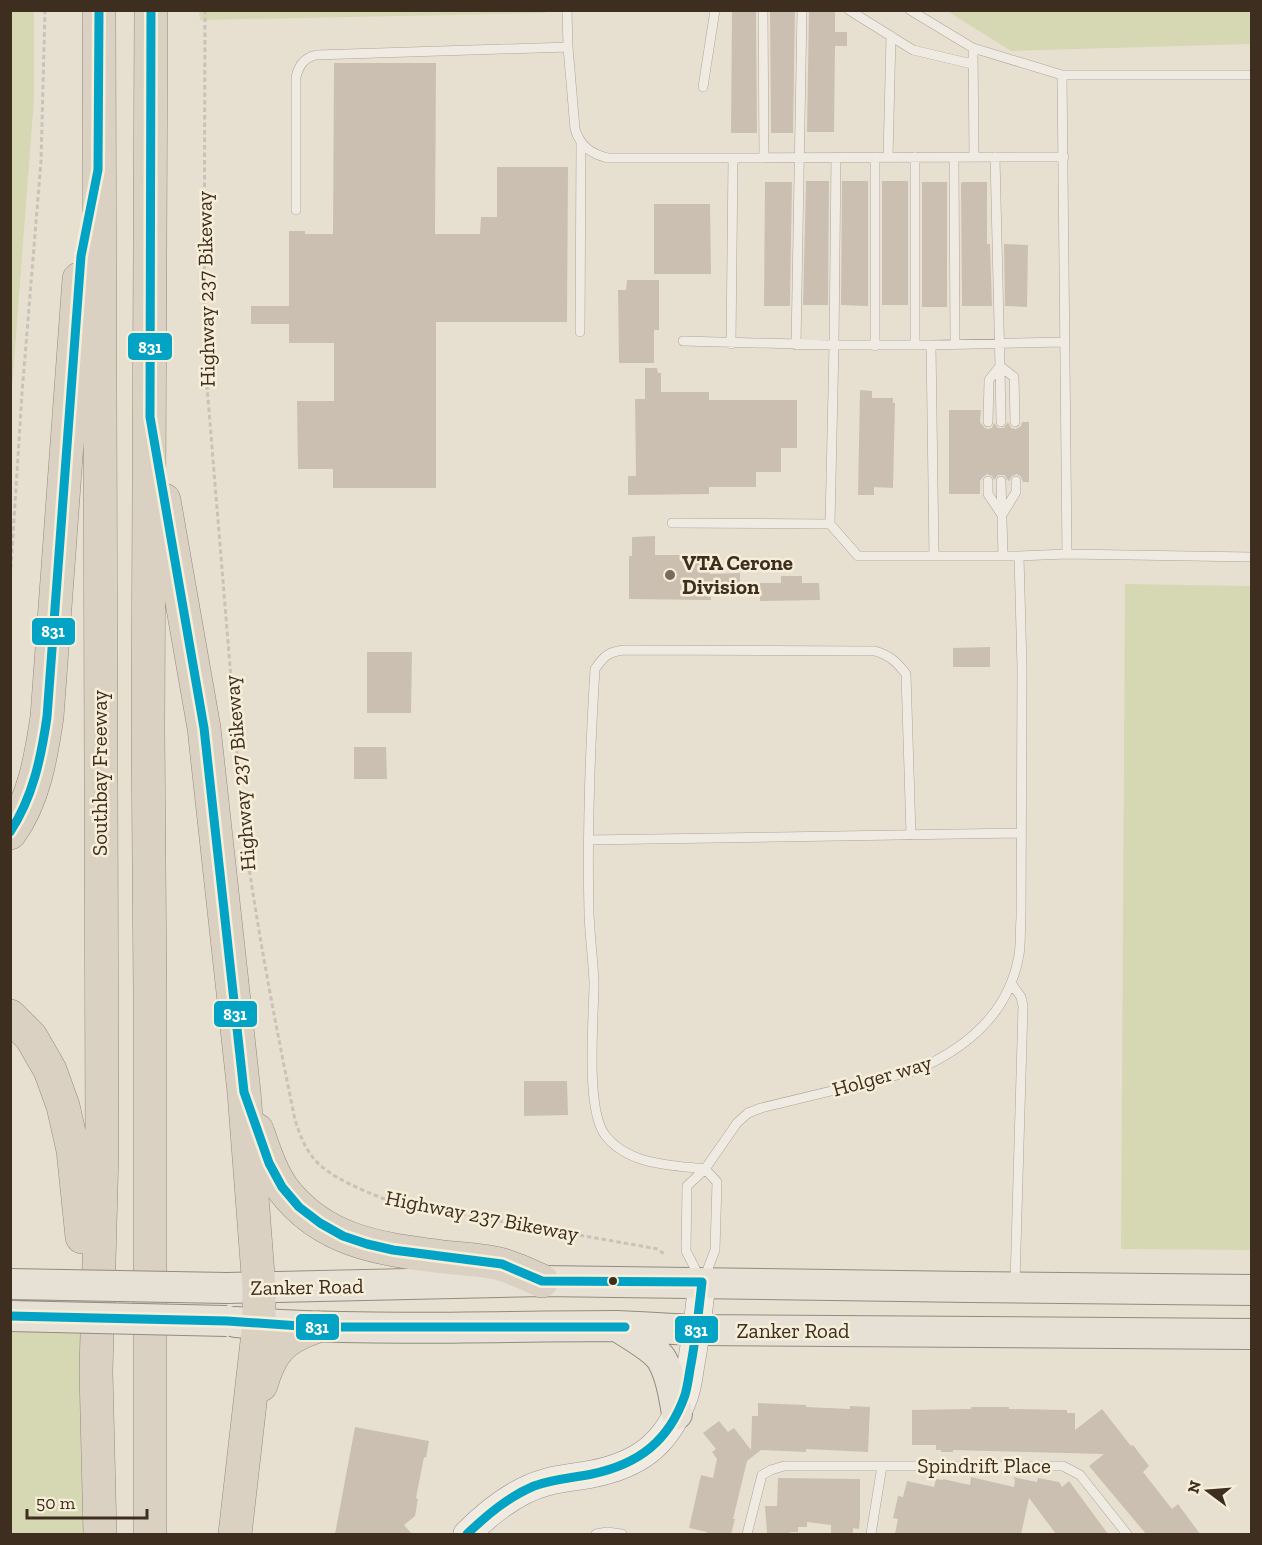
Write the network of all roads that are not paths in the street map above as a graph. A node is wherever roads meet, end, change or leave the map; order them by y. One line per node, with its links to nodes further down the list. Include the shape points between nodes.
1 (99, 10): 29 (highway, Southbay Freeway)
2 (113, 10): 83 (highway)
3 (151, 10): 43 (highway)
4 (567, 10): 11 (lane)
5 (715, 10): 16 (lane)
6 (763, 10): 26 (lane)
7 (802, 10): 27 (lane)
8 (849, 10): 10 (lane)
9 (910, 10): 12 (lane)
10 (891, 36): 13 (lane, via 913,50); 19 (lane)
11 (568, 47): 17 (lane, via 575,129); 30 (lane, via 308,57 296,77)
12 (973, 48): 13 (lane); 14 (lane)
13 (972, 64): 22 (lane)
14 (1062, 75): 15 (lane); 24 (lane)
15 (1251, 75)
16 (703, 87)
17 (581, 143): 25 (lane, via 608,158); 31 (lane)
18 (836, 157): 27 (lane); 28 (lane); 37 (lane)
19 (888, 157): 20 (lane); 28 (lane)
20 (915, 157): 21 (lane); 38 (lane)
21 (954, 157): 22 (lane); 40 (lane)
22 (975, 157): 23 (lane)
23 (995, 157): 24 (lane); 35 (lane)
24 (1064, 157): 33 (lane)
25 (733, 158): 26 (lane); 34 (lane)
26 (764, 158): 27 (lane)
27 (800, 158): 36 (lane)
28 (875, 158): 41 (lane)
29 (98, 170): 58 (highway, via 81,256 47,717 30,792); 78 (highway, Southbay Freeway, via 102,1152)
30 (296, 210)
31 (580, 332)
32 (683, 341): 34 (lane)
33 (1065, 342): 35 (lane); 53 (lane)
34 (731, 344): 36 (lane)
35 (999, 344): 40 (lane); 42 (lane)
36 (796, 345): 37 (lane)
37 (834, 345): 41 (lane); 52 (lane)
38 (915, 345): 39 (lane); 41 (lane)
39 (931, 345): 40 (lane); 54 (lane)
40 (955, 345)
41 (875, 346)
42 (1000, 366): 44 (lane, via 989,380); 45 (lane); 46 (lane, via 1014,377)
43 (150, 417): 64 (highway, via 204,728); 84 (highway)
44 (988, 422)
45 (1001, 422)
46 (1015, 422)
47 (988, 481): 50 (lane, via 988,494)
48 (1001, 481): 50 (lane)
49 (1016, 482): 50 (lane, via 1016,492)
50 (1002, 515): 55 (lane)
51 (672, 523): 52 (lane)
52 (830, 524): 54 (lane, via 858,556)
53 (1067, 554): 56 (lane); 57 (lane)
54 (934, 556): 55 (lane)
55 (1004, 556): 56 (lane)
56 (1019, 556): 59 (lane, Holger way)
57 (1251, 557)
58 (10, 833)
59 (1021, 833): 60 (lane); 62 (lane, Holger way, via 1019,955)
60 (911, 835): 61 (lane); 61 (lane, via 906,674 888,655 875,651 624,650 611,652 595,669)
61 (588, 840): 65 (lane, via 593,1072 598,1121 613,1143 635,1158)
62 (1011, 983): 65 (lane, Holger way, via 993,1016 948,1055 914,1071 748,1113); 70 (lane, via 1023,1006)
63 (10, 1016): 78 (highway, via 31,1037 50,1070 63,1106 74,1160)
64 (244, 1092): 66 (highway, via 269,1163 282,1187 299,1207 320,1222 367,1244 502,1264); 69 (highway)
65 (705, 1169): 67 (lane, via 717,1182 715,1250); 67 (lane, via 687,1186 686,1251)
66 (542, 1281): 67 (main road, Zanker Road); 69 (main road, Zanker Road)
67 (702, 1282): 70 (main road, Zanker Road); 76 (street)
68 (10, 1284): 69 (main road, Zanker Road, bridge)
69 (260, 1288): 73 (highway)
70 (1015, 1288): 71 (main road, Zanker Road)
71 (1251, 1290)
72 (10, 1316): 73 (main road, Zanker Road, bridge)
73 (259, 1324): 75 (main road, Zanker Road); 80 (highway)
74 (617, 1326): 75 (main road, Zanker Road); 76 (main road, Zanker Road); 79 (main road, via 662,1360)
75 (315, 1327): 80 (highway, via 289,1338 275,1353 263,1378)
76 (697, 1330): 77 (main road, Zanker Road); 79 (street, via 687,1388)
77 (1251, 1334)
78 (96, 1371): 82 (highway, Southbay Freeway)
79 (677, 1414): 86 (street, via 649,1452 613,1469 522,1491)
80 (246, 1439): 85 (highway)
81 (882, 1466): 89 (lane, Spindrift Place, via 784,1466 762,1474); 90 (lane); 91 (lane, Spindrift Place, via 1064,1466 1080,1475)
82 (100, 1534)
83 (114, 1534)
84 (150, 1534)
85 (235, 1534)
86 (467, 1534)
87 (596, 1534): 88 (lane)
88 (622, 1534)
89 (747, 1534)
90 (871, 1534)
91 (1127, 1534)

